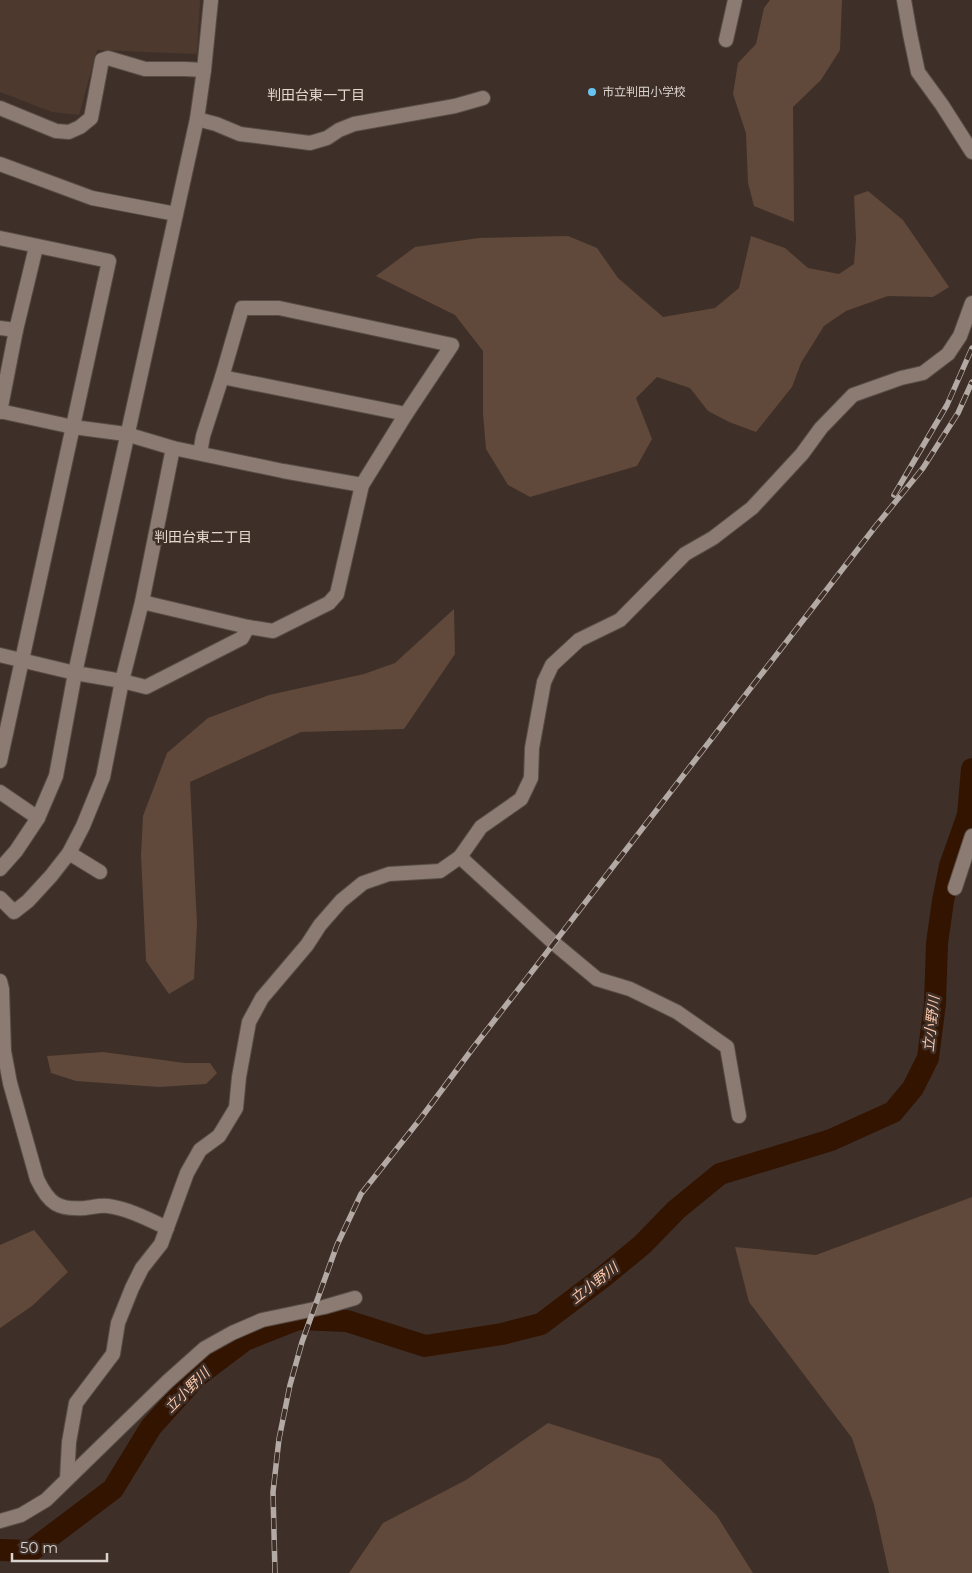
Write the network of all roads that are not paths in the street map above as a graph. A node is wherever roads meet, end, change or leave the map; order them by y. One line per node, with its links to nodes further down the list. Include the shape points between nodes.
1 (211, 0): 5 (street)
2 (735, 0): 4 (street)
3 (904, 0): 9 (street, via 918,72)
4 (726, 40)
5 (204, 70): 7 (street, via 145,69 108,58 102,60 91,118 69,132); 8 (street)
6 (483, 98): 8 (street, via 354,124 310,143 240,134)
7 (0, 108)
8 (196, 118): 11 (street)
9 (972, 152)
10 (0, 164): 11 (street, via 92,198)
11 (176, 214): 21 (street)
12 (0, 238): 13 (street)
13 (36, 247): 16 (street); 20 (street, via 109,261)
14 (972, 303): 36 (street, via 960,336 948,354 923,373 852,395 752,508 713,538 685,554 620,620 579,640 552,666 544,682 537,719 531,778 520,799 481,827)
15 (0, 328): 16 (street)
16 (16, 330): 18 (street)
17 (222, 376): 19 (street); 19 (street, via 242,308 279,308 452,345); 23 (street)
18 (0, 411): 20 (street)
19 (406, 414): 24 (street)
20 (73, 427): 21 (street); 28 (street)
21 (126, 434): 22 (street); 29 (street)
22 (173, 448): 23 (street); 25 (street)
23 (200, 453): 24 (street)
24 (362, 485): 26 (street, via 337,594 329,603 273,631)
25 (142, 602): 26 (street); 30 (street)
26 (248, 627): 30 (street, via 242,638 146,687)
27 (0, 655): 28 (street)
28 (23, 660): 29 (street); 31 (street)
29 (75, 674): 30 (street); 33 (street, via 56,776)
30 (122, 681): 35 (street, via 103,777)
31 (0, 761)
32 (0, 792): 33 (street)
33 (38, 818): 37 (street)
34 (972, 836): 39 (street)
35 (69, 853): 38 (street); 40 (street, via 28,901 14,912)
36 (460, 857): 42 (street, via 597,979 630,989 677,1012 727,1047); 43 (street, via 440,870 389,874 363,883 320,925 262,998 249,1022 236,1108 219,1136 200,1150 187,1173)
37 (0, 870)
38 (100, 872)
39 (955, 888)
40 (0, 898)
41 (0, 981): 43 (street, via 4,1051 10,1083 44,1194 54,1204 70,1209 106,1205)
42 (739, 1116)
43 (167, 1228): 45 (street, via 161,1244 142,1268 132,1288 118,1323 113,1354 76,1403)
44 (355, 1298): 45 (street, via 262,1320 205,1348)
45 (67, 1479): 46 (street, via 46,1500 21,1515)
46 (0, 1521)

